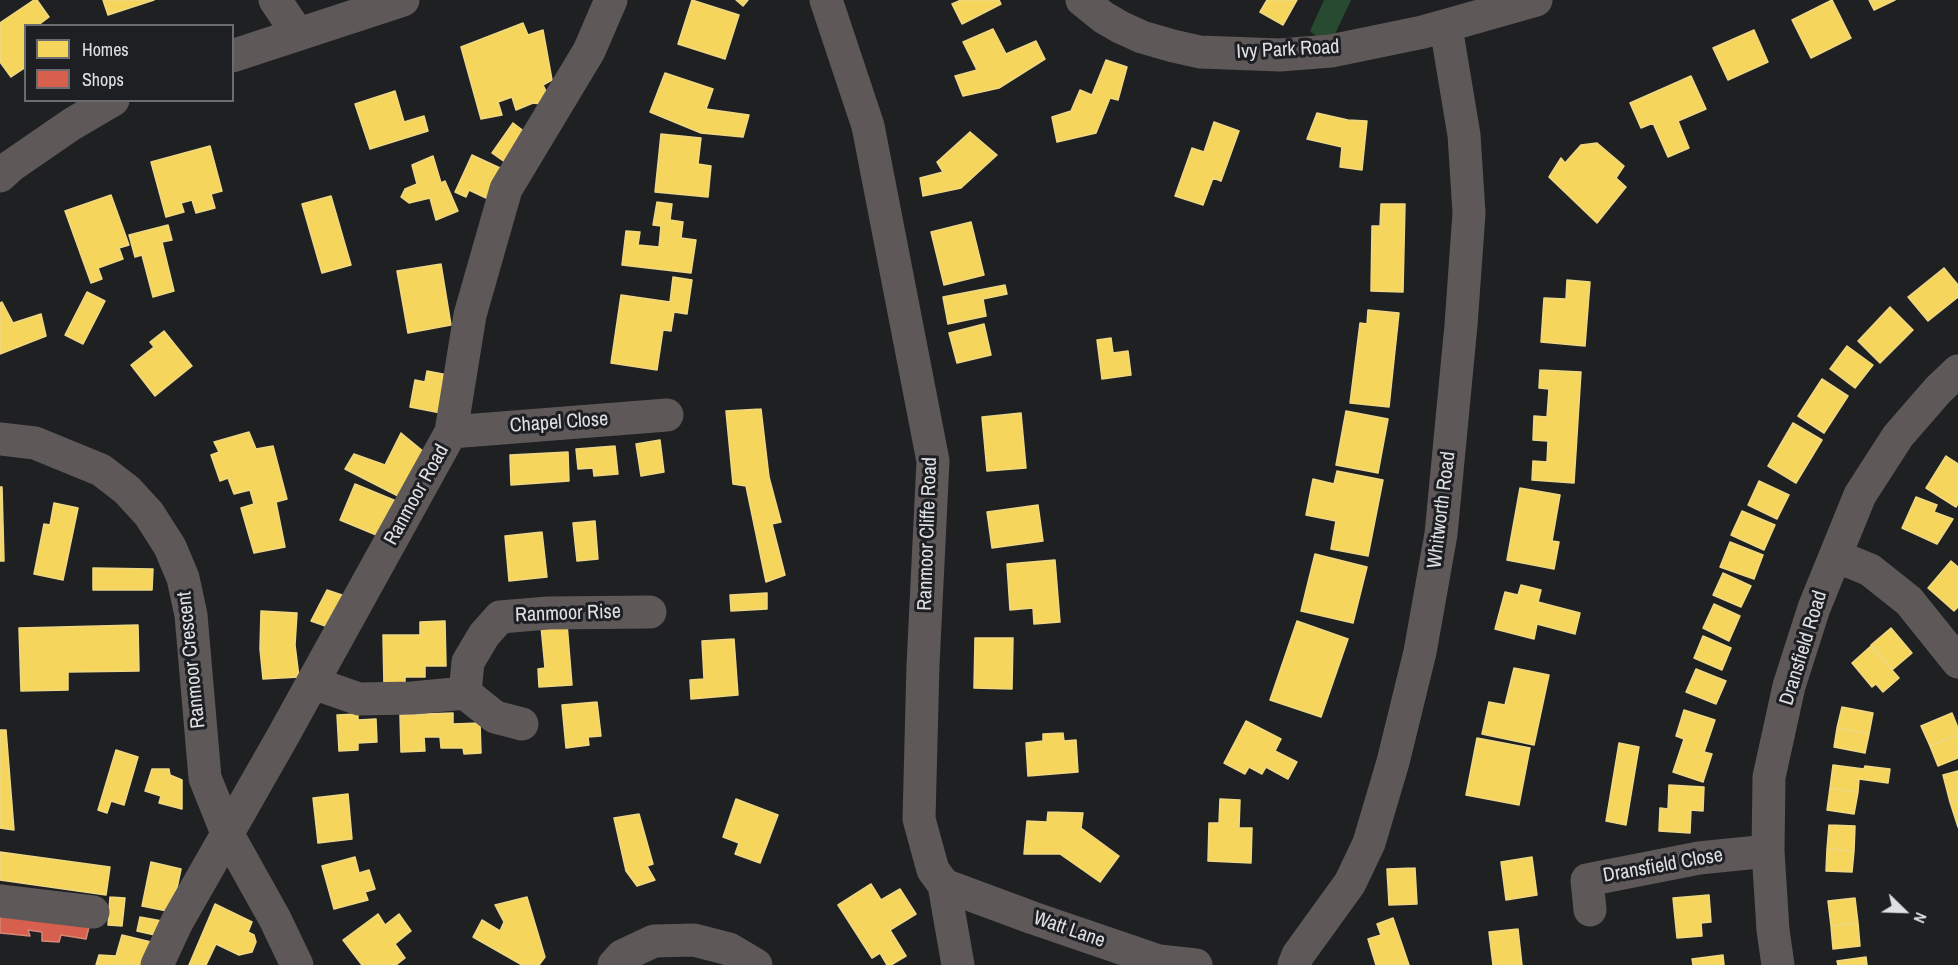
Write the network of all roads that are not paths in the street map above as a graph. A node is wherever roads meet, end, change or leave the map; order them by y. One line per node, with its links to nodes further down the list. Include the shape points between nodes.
1 (275, 0): 8 (street)
2 (401, 0): 8 (street)
3 (611, 0): 14 (street, Ranmoor Road, via 589,51 503,199 470,315)
4 (826, 0): 24 (street, Ranmoor Cliffe Road, via 868,126 933,461 919,819 933,870)
5 (1082, 0): 7 (street, Ivy Park Road, via 1103,17 1142,37 1200,51 1307,54)
6 (1536, 0): 7 (street, Ivy Park Road)
7 (1446, 27): 34 (street, Whitworth Road, via 1464,135 1469,213 1441,534 1420,652 1394,762 1369,843 1350,883)
8 (298, 34): 9 (street)
9 (234, 55)
10 (110, 102): 11 (street)
11 (0, 176)
12 (1958, 371): 16 (street, Dransfield Road, via 1898,436 1860,495)
13 (667, 415): 14 (street, Chapel Close)
14 (451, 432): 19 (street, Ranmoor Road)
15 (0, 439): 22 (street, Ranmoor Crescent, via 34,443 101,470 127,489 150,514 170,547 183,578 190,615 204,778)
16 (1836, 555): 18 (street, via 1870,570 1909,601); 23 (street, Dransfield Road, via 1789,686 1769,777)
17 (650, 612): 20 (street, Ranmoor Rise, via 500,617 468,662)
18 (1958, 662)
19 (313, 683): 20 (street, via 359,699); 22 (street, Ranmoor Road)
20 (465, 693): 21 (street, via 495,717)
21 (522, 724)
22 (227, 833): 28 (street, Ranmoor Road); 29 (street, Ranmoor Crescent)
23 (1768, 851): 26 (street, Dransfield Close, via 1699,858 1587,880); 35 (street, Dransfield Road)
24 (945, 885): 32 (street, Ranmoor Cliffe Road); 33 (street, Watt Lane, via 1159,961)
25 (0, 902): 27 (street)
26 (1590, 909)
27 (93, 912)
28 (157, 965)
29 (297, 965)
30 (614, 965): 31 (street, via 622,956 654,940 694,940 729,949)
31 (756, 965)
32 (958, 965)
33 (1195, 965)
34 (1294, 965)
35 (1778, 965)

